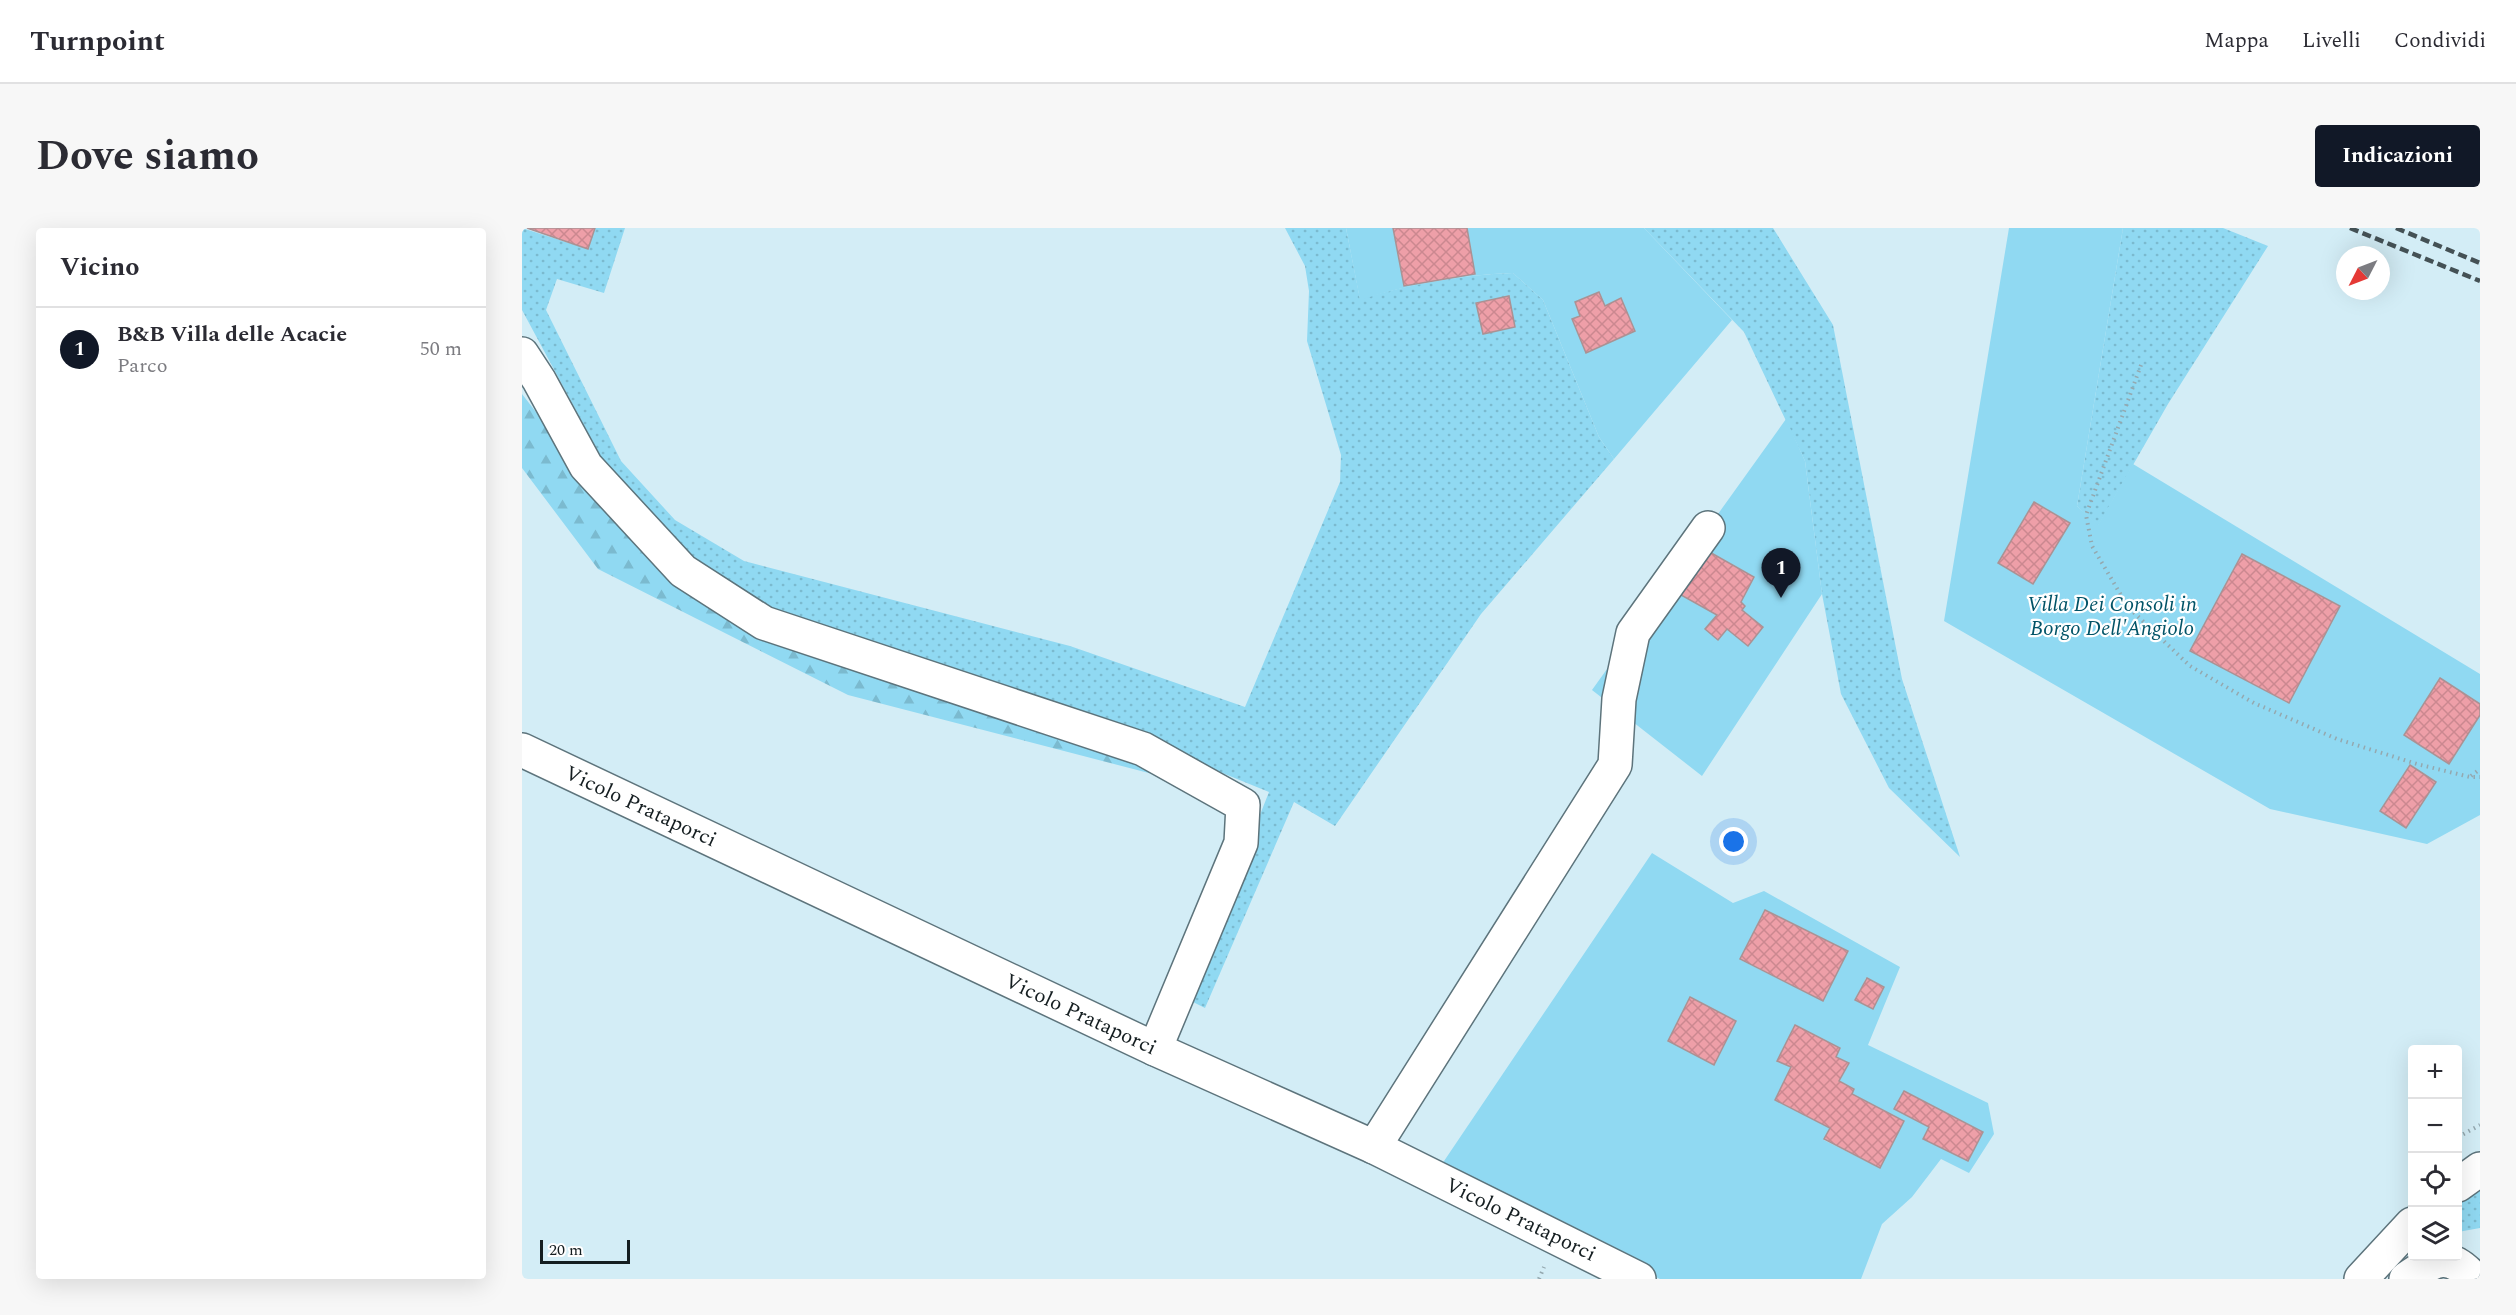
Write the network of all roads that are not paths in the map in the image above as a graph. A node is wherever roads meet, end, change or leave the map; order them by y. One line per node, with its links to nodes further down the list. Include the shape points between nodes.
1 (522, 354): 4 (street, via 586,466 683,571 764,623 1143,748 1243,805 1241,843)
2 (1708, 528): 5 (street, via 1633,633 1619,699 1615,765)
3 (522, 750): 4 (street, Vicolo Prataporci)
4 (1155, 1049): 5 (street, Vicolo Prataporci)
5 (1374, 1147): 9 (street, Vicolo Prataporci)
6 (2480, 1169): 7 (street)
7 (2462, 1182)
8 (2408, 1228): 10 (street)
9 (1639, 1279)
10 (2361, 1279)
11 (2406, 1279): 12 (street, via 2432,1262 2445,1259 2454,1261)
12 (2474, 1279)

